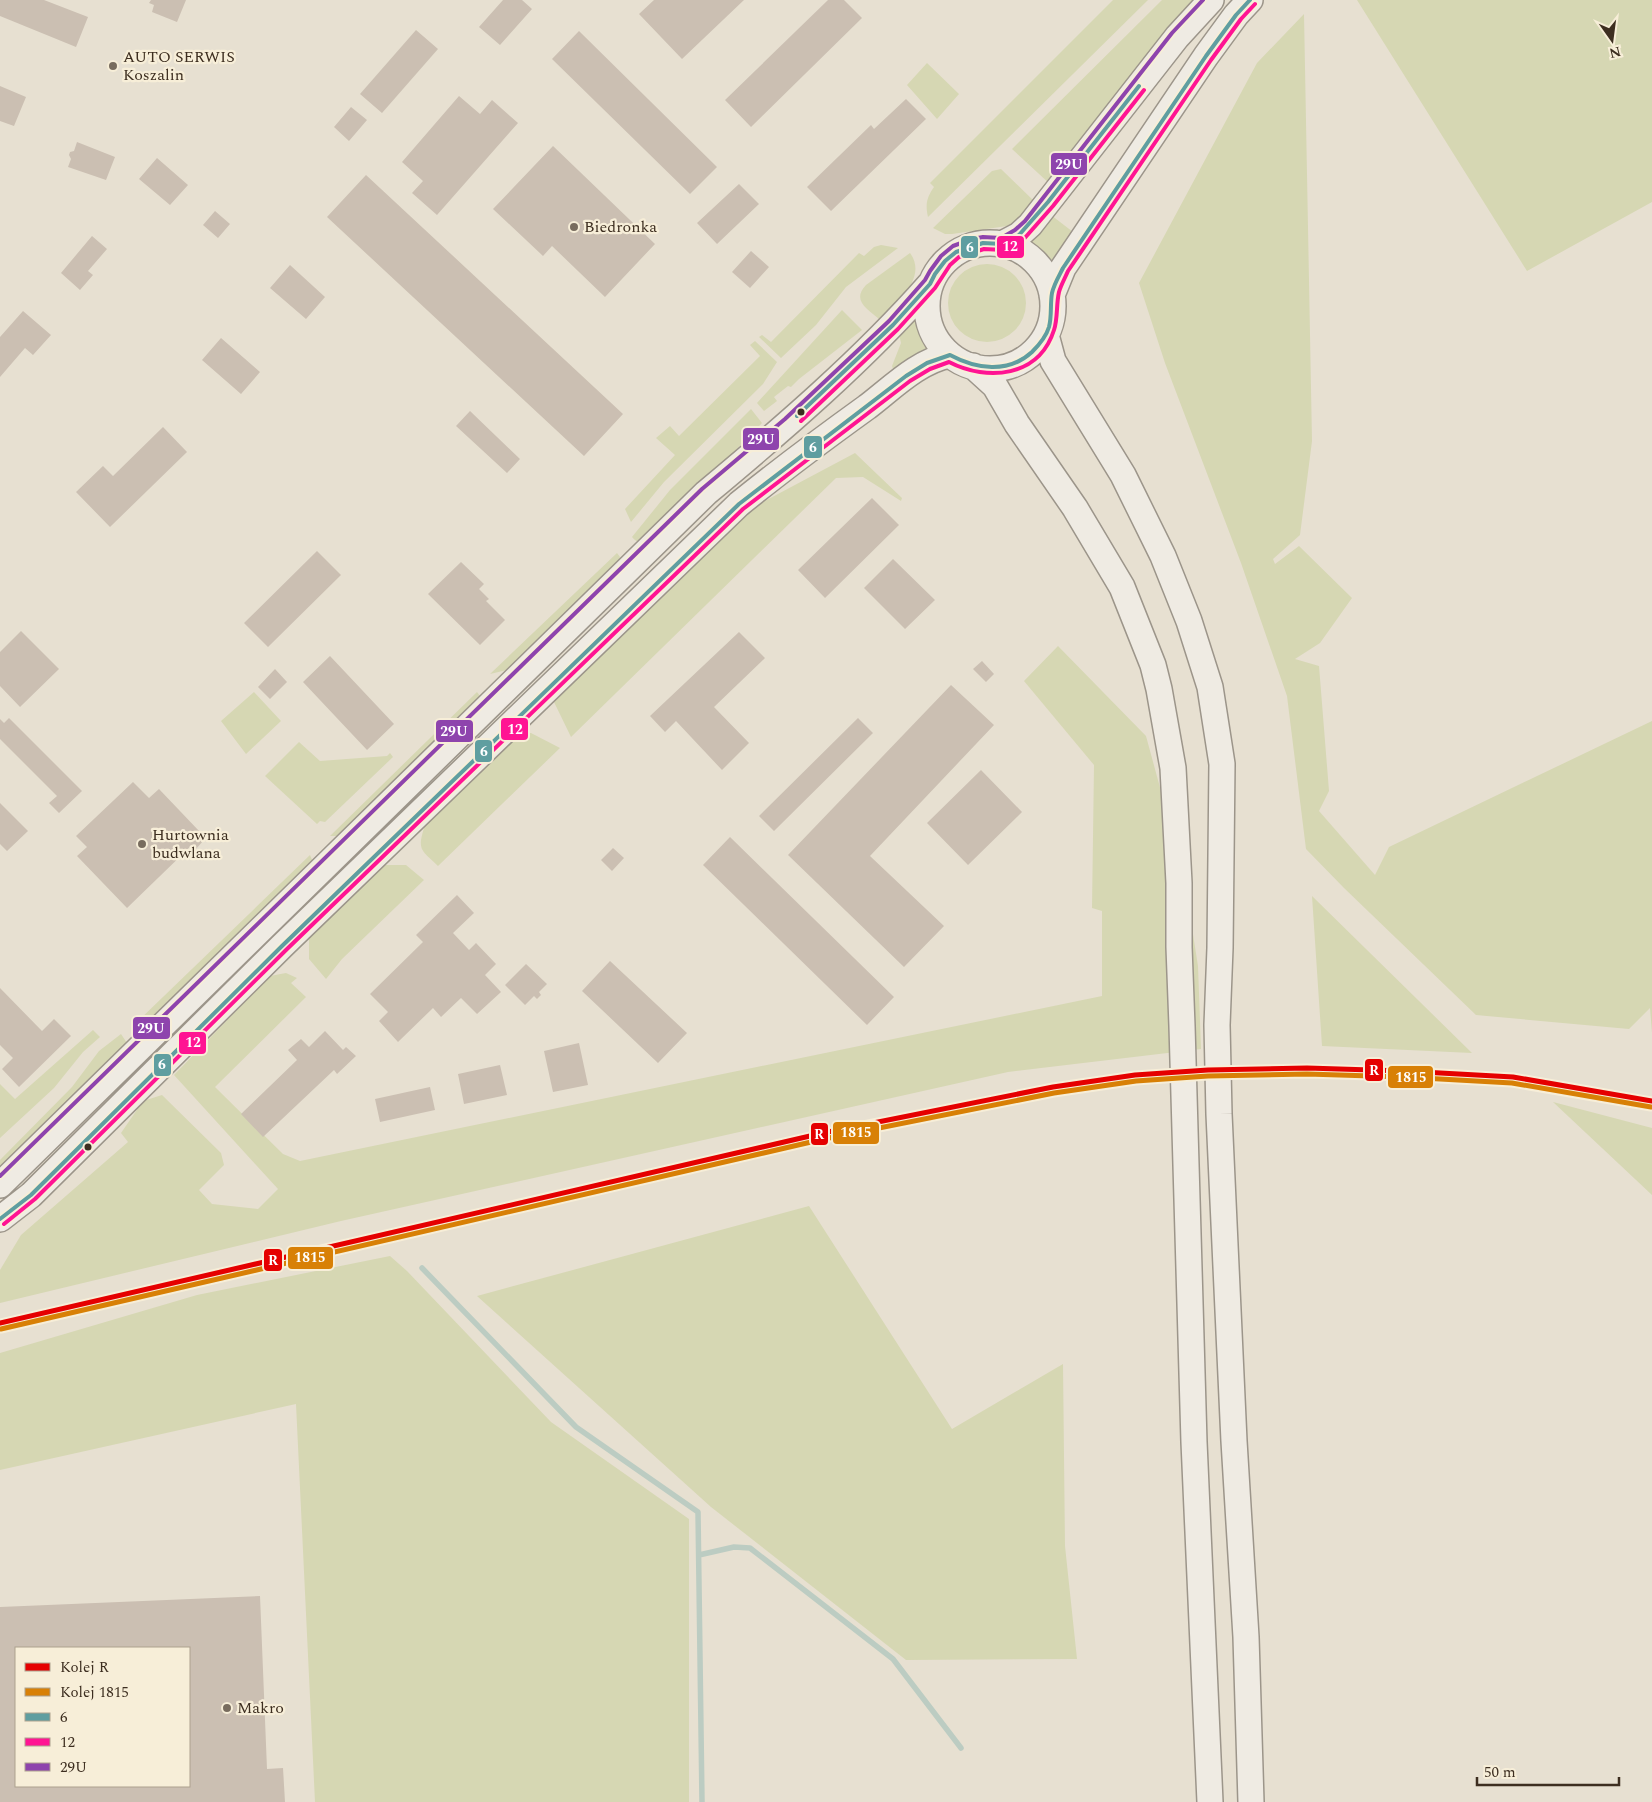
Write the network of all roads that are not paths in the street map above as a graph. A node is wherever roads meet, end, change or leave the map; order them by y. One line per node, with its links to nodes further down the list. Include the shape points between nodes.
1 (1211, 0): 3 (main road, via 1177,37 1030,225 1019,236)
2 (1250, 0): 5 (main road, via 1206,56 1063,268)
3 (1002, 244): 4 (main road, via 974,245 956,252 945,261); 5 (main road, via 1029,256 1044,274)
4 (930, 284): 7 (main road, via 929,322 934,335); 9 (main road, via 893,325 795,418 706,494)
5 (1052, 295): 6 (main road, via 1051,320)
6 (1046, 335): 8 (main road, via 1022,360 992,368); 12 (main road, via 1052,360 1124,475 1163,556 1189,621 1210,687 1222,764 1217,1025 1219,1114 1246,1637)
7 (950, 355): 8 (main road); 10 (main road, via 932,360 905,377 739,504 282,946 31,1195)
8 (973, 366): 11 (main road, via 995,386 1122,587 1153,665 1173,768)
9 (0, 1185)
10 (0, 1219)
11 (1210, 1802)
12 (1251, 1802)

